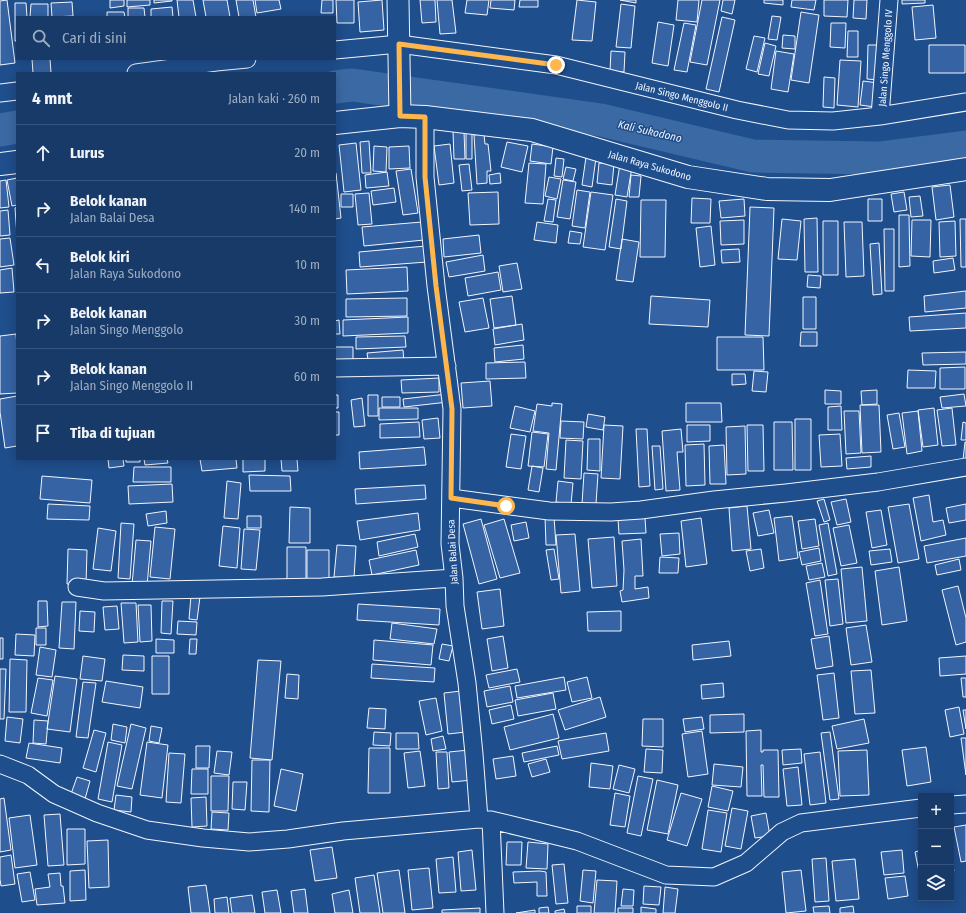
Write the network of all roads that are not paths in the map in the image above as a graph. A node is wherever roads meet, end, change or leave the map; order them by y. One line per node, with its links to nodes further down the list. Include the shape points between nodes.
1 (398, 0): 4 (street)
2 (889, 0): 11 (street, Jalan Singo Menggolo IV)
3 (336, 50): 4 (street, Jalan Singo Menggolo II)
4 (399, 51): 10 (street); 11 (street, Jalan Singo Menggolo II, via 556,65 737,110 788,120 833,121)
5 (237, 60): 6 (street)
6 (143, 72)
7 (16, 91): 8 (street)
8 (0, 93)
9 (966, 102): 11 (street, Jalan Singo Menggolo II)
10 (401, 112): 12 (main road, Jalan Raya Sukodono); 13 (main road, Jalan Raya Sukodono)
11 (880, 116)
12 (425, 117): 16 (main road, Jalan Raya Sukodono, via 532,130 688,176 767,189 830,190); 17 (street, Jalan Balai Desa, via 425,177)
13 (336, 123)
14 (16, 162): 15 (main road)
15 (0, 164)
16 (966, 168)
17 (447, 366): 18 (street); 20 (street, Jalan Balai Desa, via 452,409)
18 (336, 368)
19 (966, 467): 20 (street, via 878,482 611,512 549,511)
20 (451, 498): 21 (street, Jalan Balai Desa, via 450,544)
21 (454, 578): 22 (street, via 314,588 104,591); 27 (street, Jalan Balai Desa, via 455,606)
22 (77, 587)
23 (0, 764): 27 (street, via 28,775 54,794 97,813 146,830 203,838 249,842 343,831)
24 (966, 804): 25 (street)
25 (954, 805)
26 (918, 808): 27 (street, via 800,823 782,832 746,863 714,877 666,875 577,841)
27 (485, 820): 28 (street, Jalan Balai Desa)
28 (495, 913)

